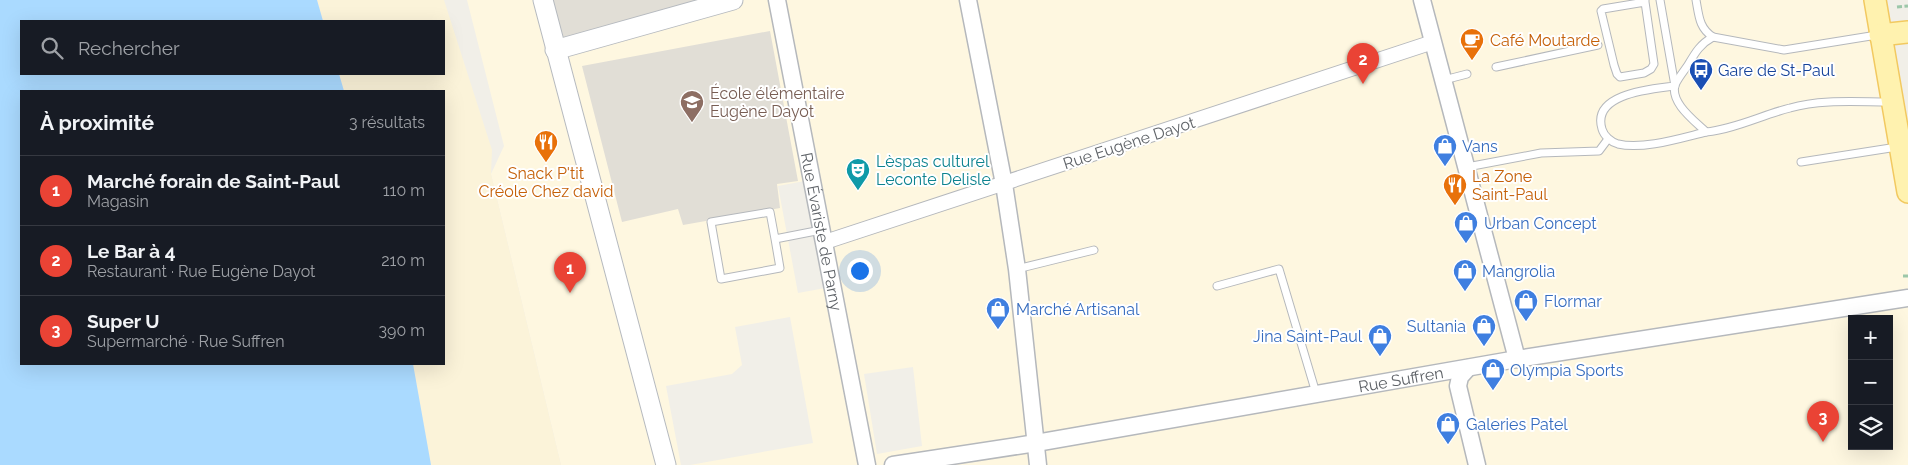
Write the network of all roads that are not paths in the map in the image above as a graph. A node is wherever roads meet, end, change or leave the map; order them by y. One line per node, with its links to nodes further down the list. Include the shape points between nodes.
1 (542, 0): 15 (main road)
2 (733, 0): 15 (main road)
3 (777, 0): 28 (street, Rue Évariste de Parny)
4 (968, 0): 26 (street)
5 (1422, 0): 13 (street)
6 (1660, 0): 19 (lane)
7 (1696, 0): 12 (lane, via 1701,25)
8 (1875, 0): 11 (main road)
9 (1645, 1): 9 (lane, via 1654,64 1644,73 1620,77 1601,11)
10 (1908, 32): 11 (main road)
11 (1880, 35): 12 (lane, via 1784,50); 20 (main road)
12 (1713, 38): 19 (lane, via 1697,50)
13 (1433, 42): 18 (street); 26 (street, Rue Eugène Dayot)
14 (1598, 45): 16 (lane)
15 (555, 50): 38 (main road)
16 (1496, 67)
17 (1467, 74): 18 (lane)
18 (1443, 80): 25 (street)
19 (1675, 86): 21 (lane, via 1680,105); 22 (lane, via 1628,94 1613,101 1602,115 1603,132)
20 (1892, 102): 21 (lane, via 1815,103 1791,107 1721,131); 23 (main road)
21 (1706, 132): 22 (lane, via 1643,145 1617,144)
22 (1608, 139): 25 (lane, via 1599,150 1541,154)
23 (1900, 147): 24 (lane); 27 (main road)
24 (1801, 162)
25 (1467, 167): 34 (street)
26 (1004, 184): 28 (street, Rue Eugène Dayot); 31 (street)
27 (1908, 192)
28 (823, 236): 29 (lane); 39 (street, Rue Évariste de Parny)
29 (775, 239): 29 (lane, via 780,268 721,279 711,222 770,212)
30 (1094, 250): 31 (lane)
31 (1017, 269): 37 (street)
32 (1216, 286): 36 (lane, via 1279,269)
33 (1908, 298): 34 (street, Rue Suffren)
34 (1517, 358): 35 (street, Rue Suffren)
35 (1468, 368): 36 (street, Rue Suffren); 42 (street, via 1460,377 1458,386)
36 (1316, 393): 37 (street, Rue Suffren)
37 (1036, 444): 40 (street, Rue Suffren); 41 (street)
38 (666, 465)
39 (867, 465)
40 (893, 465)
41 (1038, 465)
42 (1477, 465)

